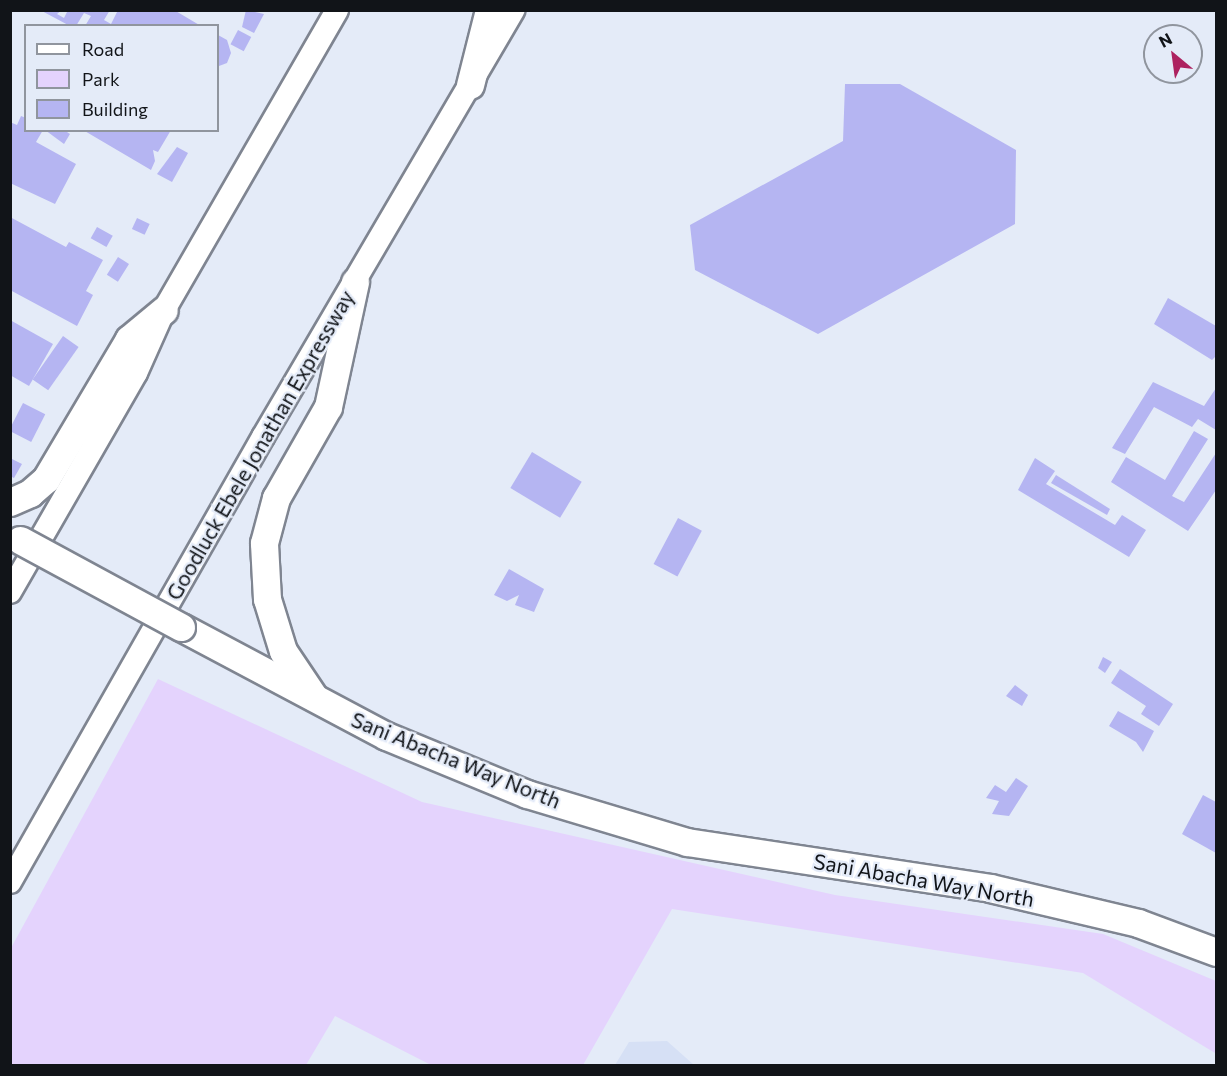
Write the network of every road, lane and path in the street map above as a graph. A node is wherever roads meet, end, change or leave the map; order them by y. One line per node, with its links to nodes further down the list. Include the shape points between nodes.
1 (337, 10): 6 (main road)
2 (489, 10): 4 (highway)
3 (514, 10): 4 (main road, Goodluck Ebele Jonathan Expressway)
4 (470, 85): 5 (main road, Goodluck Ebele Jonathan Expressway)
5 (355, 282): 10 (highway, via 328,407 276,498 264,543 267,599 283,651); 11 (main road, Goodluck Ebele Jonathan Expressway)
6 (164, 310): 7 (highway, via 129,339 46,480 30,494); 9 (main road, via 136,373)
7 (10, 502)
8 (14, 538): 10 (highway, Sani Abacha Way North, bridge)
9 (10, 592)
10 (316, 700): 12 (highway, Sani Abacha Way North, via 386,736 527,794 687,842 990,888 1138,923)
11 (10, 882)
12 (1216, 952)

